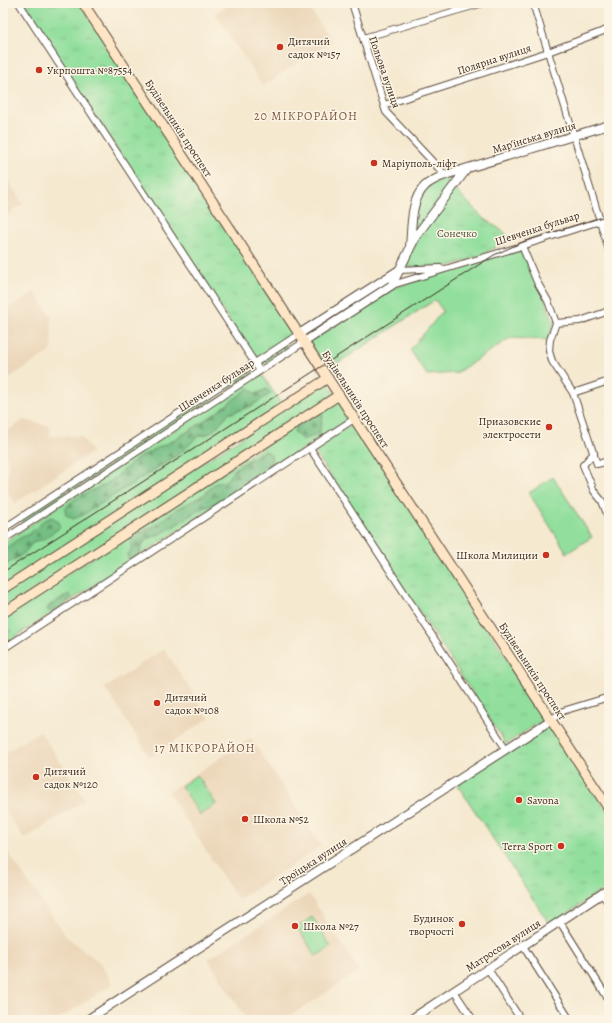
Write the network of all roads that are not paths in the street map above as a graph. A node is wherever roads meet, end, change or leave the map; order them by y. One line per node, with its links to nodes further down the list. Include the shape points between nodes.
1 (19, 3): 25 (street)
2 (83, 3): 24 (main road, Будівельників проспект)
3 (352, 3): 7 (street, Польова вулиця)
4 (483, 3): 7 (street)
5 (533, 3): 8 (street)
6 (609, 28): 8 (street, Полярна вулиця)
7 (363, 38): 9 (street, Польова вулиця)
8 (548, 52): 9 (street, Полярна вулиця); 11 (street)
9 (384, 105): 13 (street, Польова вулиця, via 386,112)
10 (609, 125): 11 (street, Мар'їнська вулиця)
11 (574, 136): 12 (street, Мар'їнська вулиця); 15 (street)
12 (466, 170): 13 (street, Мар'їнська вулиця); 17 (street)
13 (445, 175): 17 (street, Мар'їнська вулиця, via 432,180 420,191 415,207)
14 (609, 218): 15 (street, Шевченка бульвар)
15 (600, 221): 16 (street, Шевченка бульвар); 18 (street)
16 (522, 246): 19 (street, Шевченка бульвар); 23 (street)
17 (410, 247): 20 (street)
18 (609, 250)
19 (450, 268): 20 (street, Шевченка бульвар); 21 (street, Шевченка бульвар)
20 (400, 270): 21 (street); 24 (street, Шевченка бульвар)
21 (392, 285): 24 (street, Шевченка бульвар)
22 (609, 311): 23 (street, via 580,321)
23 (556, 323): 29 (street, via 550,340 552,361)
24 (302, 338): 25 (street, Шевченка бульвар); 26 (street, Шевченка бульвар); 27 (main road, Будівельників проспект)
25 (255, 363): 26 (street); 35 (street, Шевченка бульвар)
26 (260, 371): 37 (street, Шевченка бульвар)
27 (328, 378): 30 (main road, Будівельників проспект); 40 (main road)
28 (609, 381): 29 (street)
29 (573, 392): 33 (street)
30 (339, 395): 31 (main road, Будівельників проспект); 41 (main road)
31 (354, 419): 32 (street); 44 (main road, Будівельників проспект)
32 (310, 448): 42 (street); 45 (street)
33 (594, 453): 34 (street, via 598,464); 36 (street, via 583,464)
34 (609, 461)
35 (18, 519): 37 (street); 38 (street, Шевченка бульвар)
36 (609, 519)
37 (23, 527): 39 (street, Шевченка бульвар)
38 (3, 529)
39 (3, 540)
40 (3, 589)
41 (3, 613)
42 (3, 649)
43 (609, 697): 44 (street, via 563,711)
44 (551, 720): 45 (street, Троїцька вулиця); 46 (main road, Будівельників проспект)
45 (506, 748): 55 (street, Троїцька вулиця)
46 (609, 809)
47 (606, 891): 48 (street); 49 (street, Матросова вулиця)
48 (609, 904)
49 (560, 922): 50 (street, Матросова вулиця); 53 (street)
50 (523, 946): 51 (street, Матросова вулиця); 58 (street)
51 (488, 968): 52 (street, Матросова вулиця); 57 (street)
52 (454, 991): 54 (street, Матросова вулиця); 56 (street)
53 (609, 1000)
54 (413, 1019)
55 (87, 1020)
56 (473, 1020)
57 (521, 1020)
58 (570, 1020)

